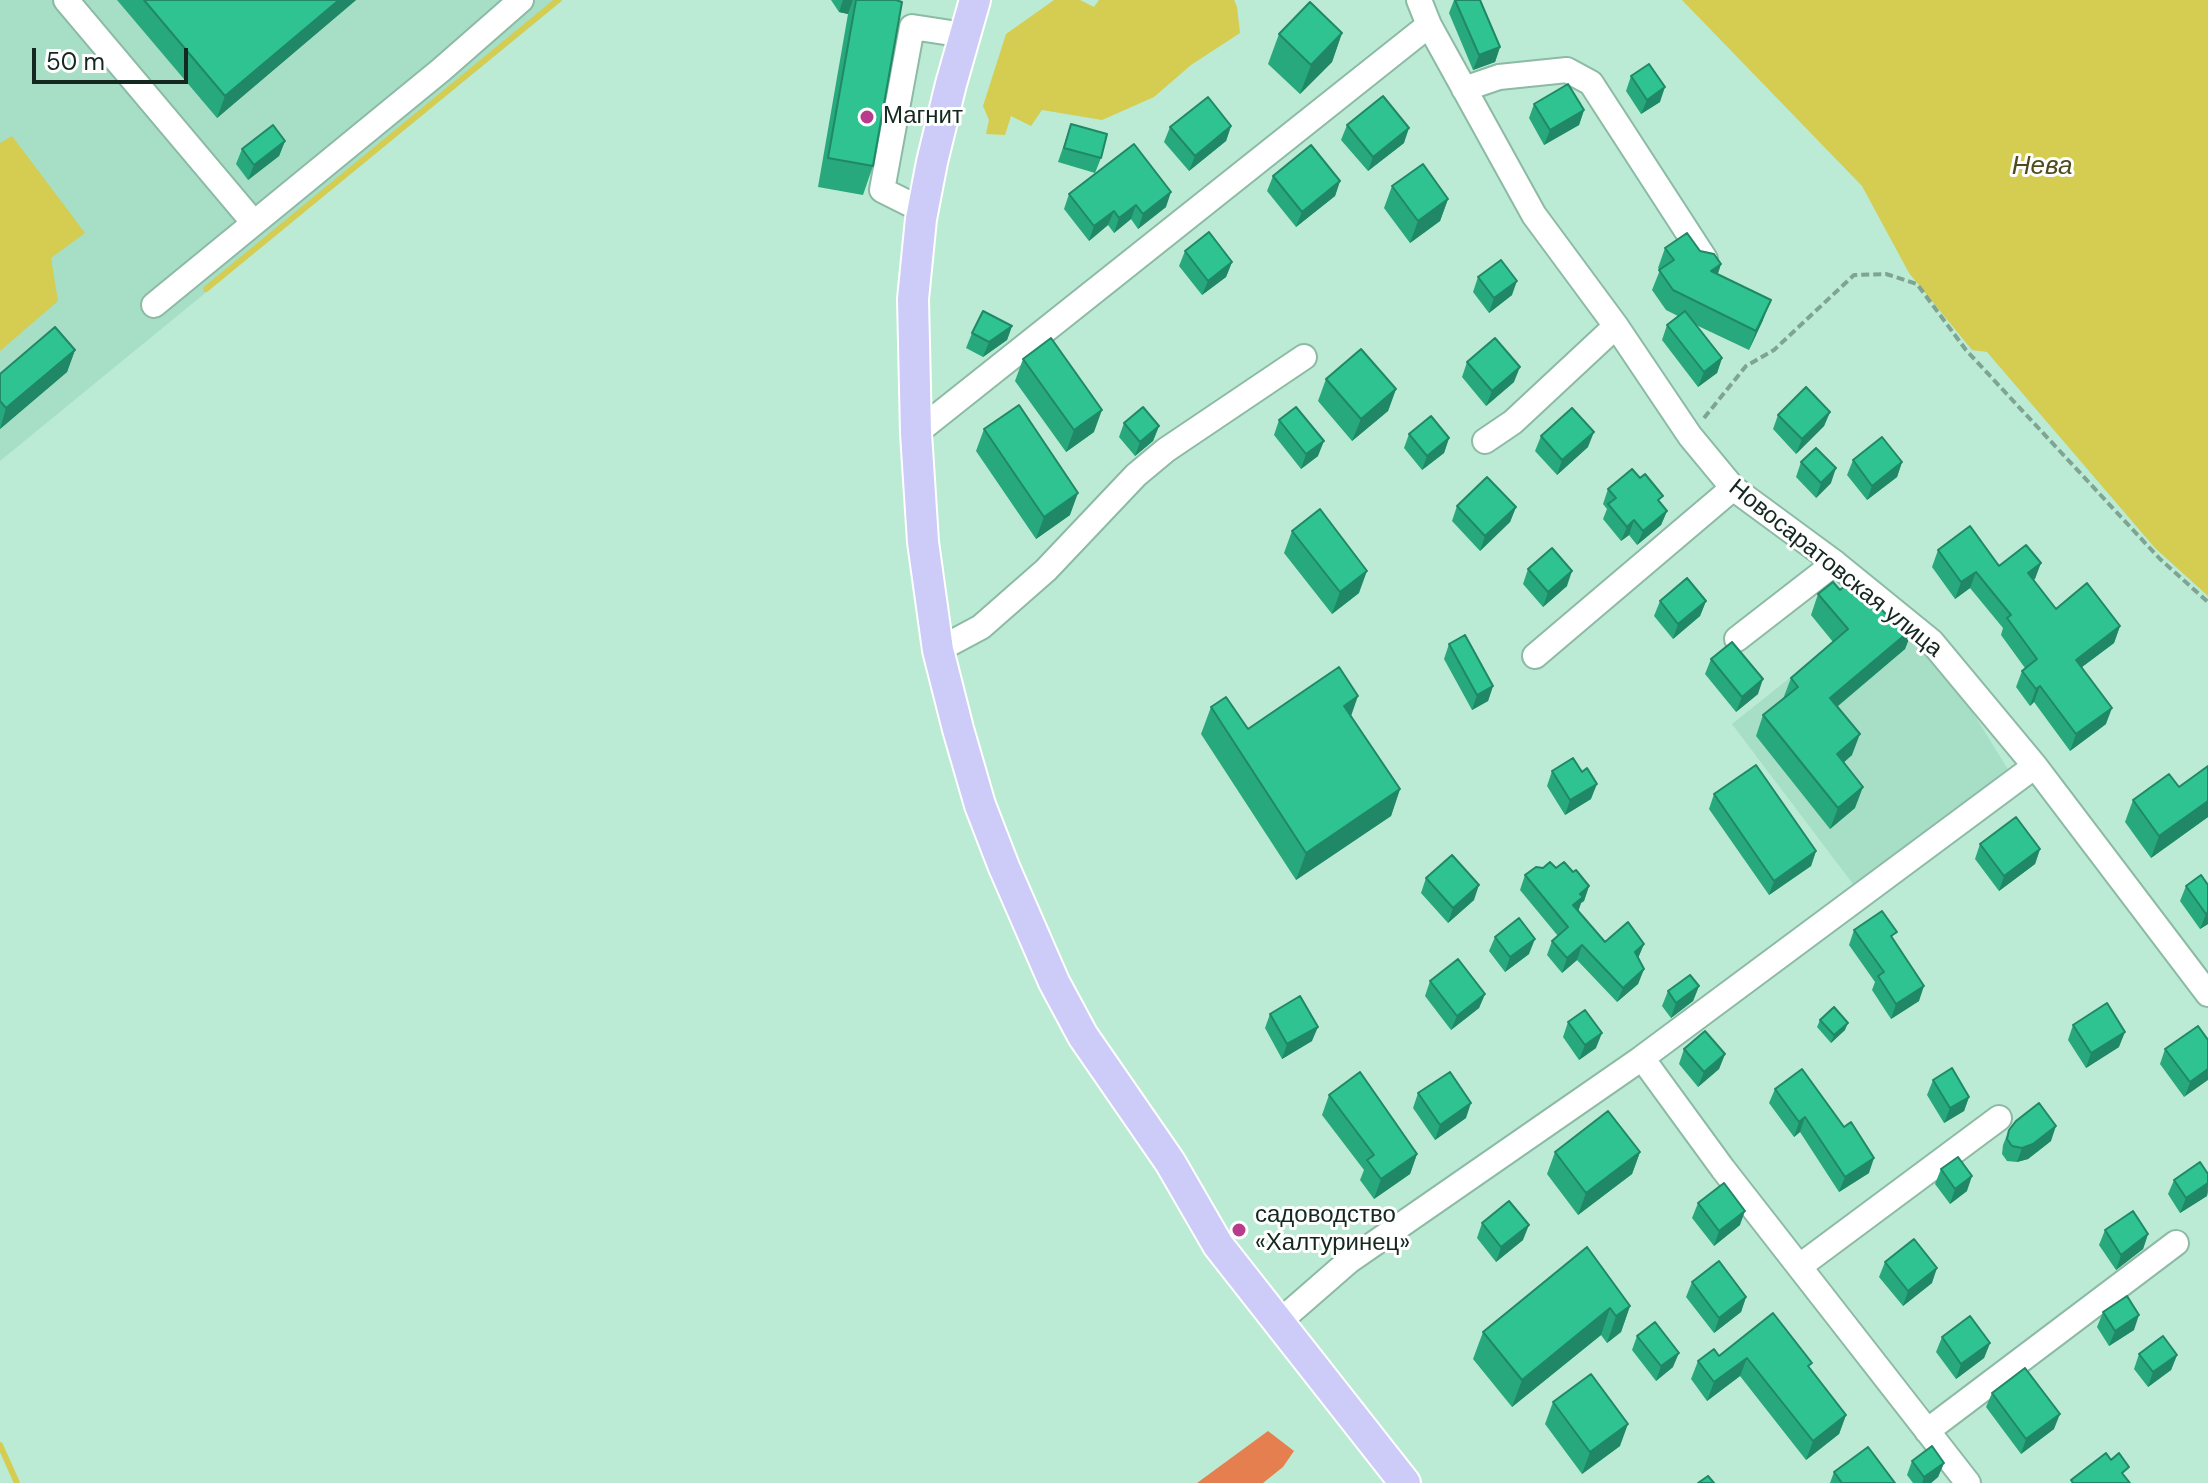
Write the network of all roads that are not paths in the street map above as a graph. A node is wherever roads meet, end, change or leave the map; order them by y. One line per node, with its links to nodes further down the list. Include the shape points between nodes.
1 (66, 0): 9 (street)
2 (521, 0): 9 (street)
3 (975, 0): 6 (main road)
4 (1419, 0): 5 (street, Новосаратовская улица)
5 (1429, 25): 7 (street, Новосаратовская улица); 14 (street)
6 (964, 35): 8 (main road); 8 (street, via 912,27 882,190)
7 (1464, 89): 10 (street, via 1499,77 1567,70 1591,83); 12 (street, Новосаратовская улица, via 1534,215)
8 (922, 210): 14 (main road, via 913,299)
9 (254, 223): 11 (street)
10 (1705, 259)
11 (154, 305)
12 (1616, 326): 15 (street, via 1513,422); 16 (street, Новосаратовская улица, via 1690,436)
13 (1304, 357): 19 (street, via 1166,450 1046,570 981,627)
14 (916, 433): 19 (main road, via 923,542)
15 (1485, 441)
16 (1733, 488): 17 (street, Новосаратовская улица); 20 (street)
17 (1835, 563): 18 (street); 21 (street, Новосаратовская улица, via 1931,641)
18 (1737, 639)
19 (938, 650): 27 (main road, via 980,805 1054,982 1218,1245)
20 (1535, 656)
21 (2035, 766): 22 (street, Новосаратовская улица); 23 (street)
22 (2208, 994)
23 (1642, 1058): 26 (street); 27 (street, via 1349,1261)
24 (1999, 1118): 26 (street)
25 (2176, 1243): 28 (street)
26 (1800, 1266): 28 (street)
27 (1279, 1322): 29 (main road)
28 (1927, 1431): 30 (street)
29 (1405, 1483)
30 (1968, 1483)

